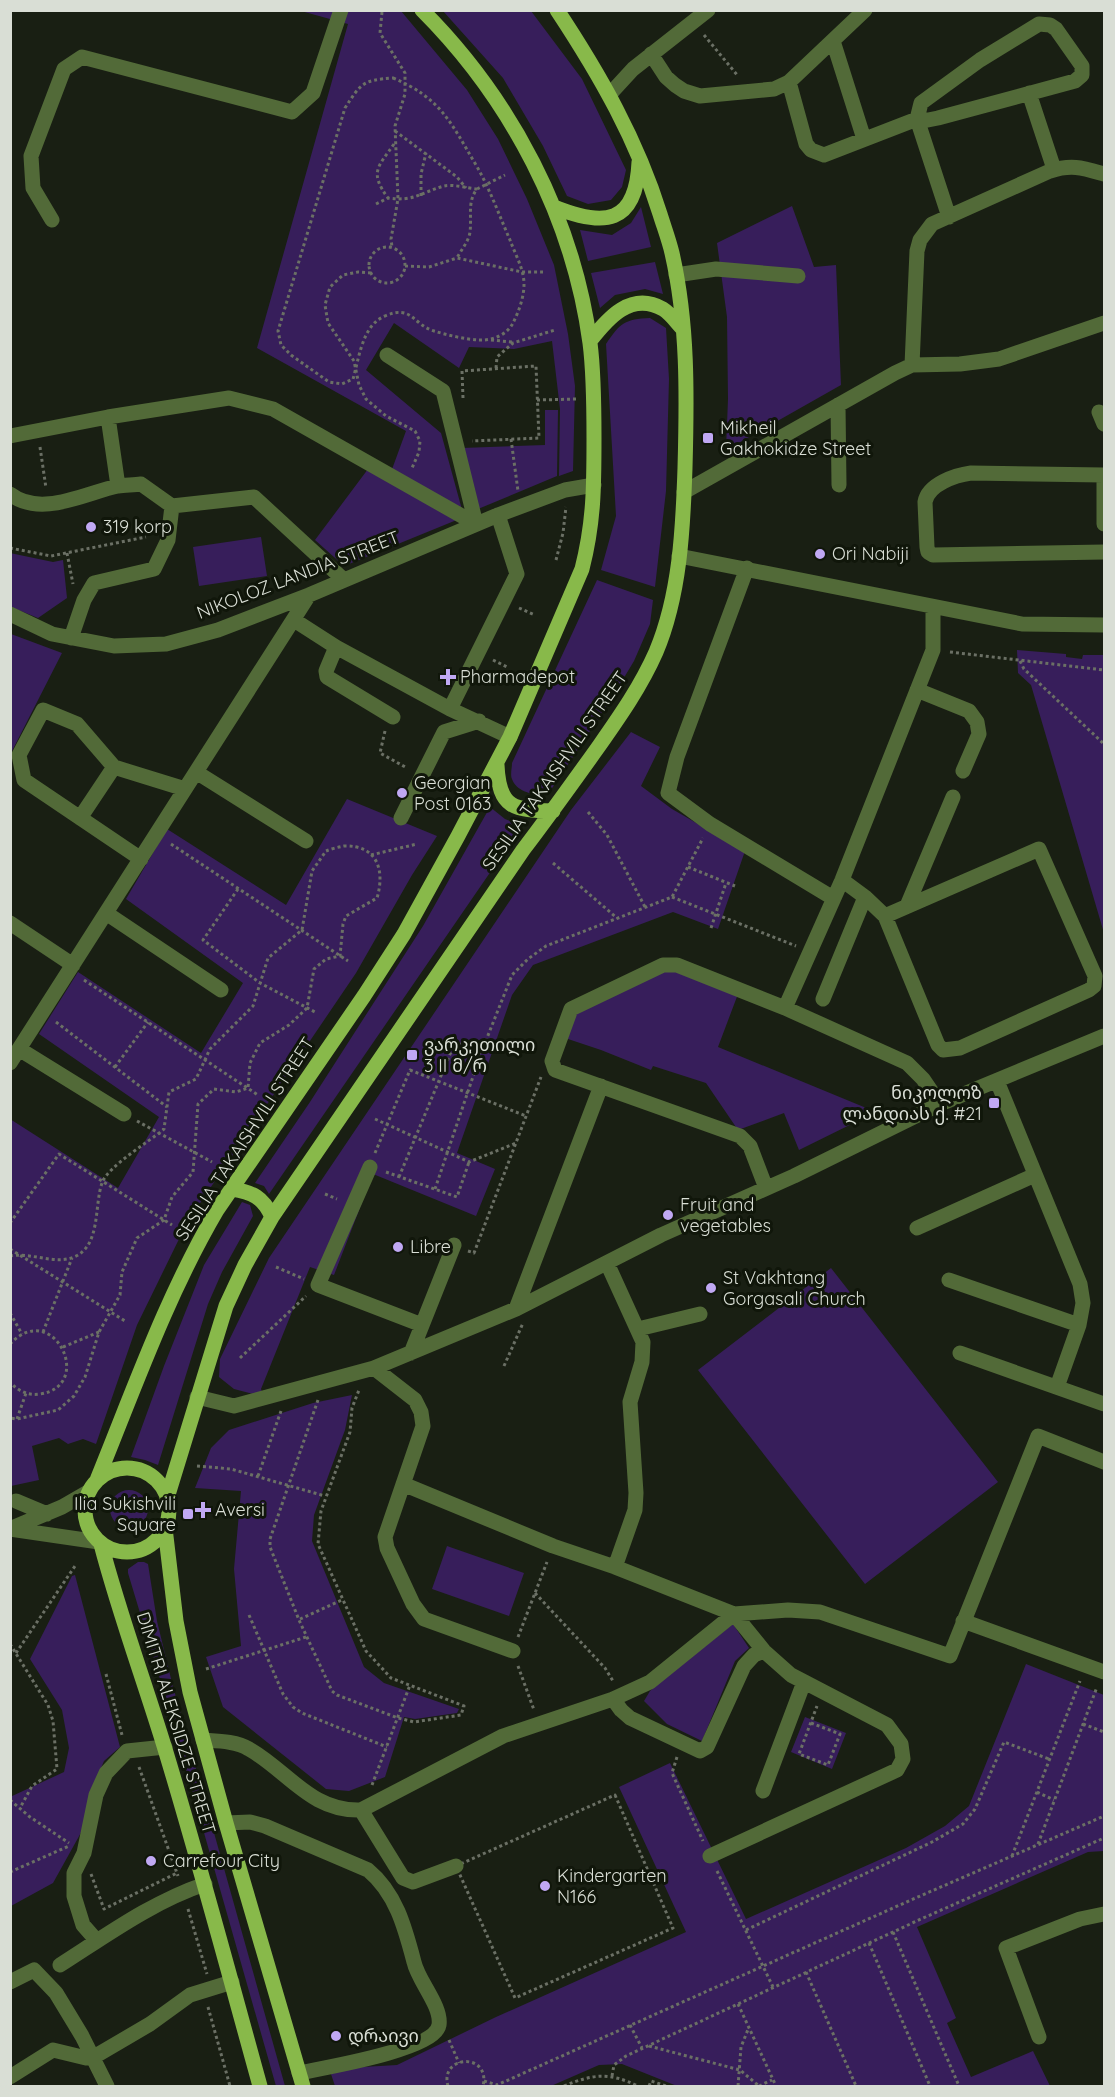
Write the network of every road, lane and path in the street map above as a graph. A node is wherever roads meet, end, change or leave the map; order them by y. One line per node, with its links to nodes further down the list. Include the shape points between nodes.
1 (340, 10): 33 (street, via 314,93 292,112 82,57 64,69 31,156 33,188)
2 (422, 10): 31 (main road, SESILIA TAKAISHVILI STREET, via 496,98)
3 (557, 10): 14 (main road, SESILIA TAKAISHVILI STREET)
4 (708, 10): 7 (street)
5 (865, 10): 8 (street)
6 (382, 12): 11 (path, via 380,33 405,73)
7 (693, 22): 9 (street); 12 (path)
8 (833, 41): 10 (street); 17 (street)
9 (651, 54): 12 (street, via 666,77 684,91 700,96); 14 (street)
10 (789, 82): 12 (street); 17 (street, via 811,150 824,154)
11 (405, 83): 16 (path); 24 (path, via 431,99 451,123); 51 (path, via 393,78 371,79 358,88 345,108 278,330 281,345 329,382 342,384 353,379)
12 (751, 91)
13 (1029, 93): 15 (street, via 928,120); 15 (street, via 1075,81 1082,75 1082,66 1050,25 1039,24 980,60 921,103); 21 (street)
14 (610, 94): 20 (main road, SESILIA TAKAISHVILI STREET)
15 (917, 119): 17 (street); 32 (street)
16 (395, 130): 18 (path); 19 (path)
17 (864, 139)
18 (396, 143): 28 (path, via 378,164 377,182); 29 (path)
19 (426, 153): 25 (path); 27 (path)
20 (639, 156): 31 (main road, via 633,198 615,215 590,219); 40 (main road, SESILIA TAKAISHVILI STREET, via 666,232)
21 (1054, 169): 22 (street, via 1074,166); 32 (street)
22 (1104, 174)
23 (505, 175): 24 (path)
24 (487, 184): 26 (path); 37 (path)
25 (466, 188): 26 (path); 27 (path, via 445,186)
26 (477, 189): 35 (path, via 470,207 470,235)
27 (421, 196): 29 (path)
28 (388, 198): 29 (path); 30 (path)
29 (398, 200): 34 (path)
30 (376, 204)
31 (554, 207): 46 (main road, SESILIA TAKAISHVILI STREET, via 566,240)
32 (949, 216): 49 (street, via 932,224 916,251)
33 (52, 220)
34 (392, 248): 36 (path, via 401,254); 39 (path, via 375,251 369,261)
35 (457, 258): 36 (path, via 429,267); 37 (path)
36 (405, 266): 39 (path, via 399,279 388,283 378,281)
37 (522, 272): 38 (path); 45 (path, via 518,313 511,327)
38 (543, 272)
39 (371, 273): 51 (path, via 344,275 330,287 325,305 328,323)
40 (676, 275): 41 (street, via 716,269); 43 (main road, SESILIA TAKAISHVILI STREET)
41 (798, 276)
42 (1104, 324): 49 (street, via 999,359)
43 (683, 329): 46 (main road, via 666,310 639,304 626,306 608,317); 66 (main road, SESILIA TAKAISHVILI STREET)
44 (555, 330): 47 (path)
45 (490, 340): 47 (path); 51 (path, via 431,330 411,315 398,312 382,317 369,331 359,350)
46 (590, 341): 52 (main road, SESILIA TAKAISHVILI STREET)
47 (513, 343): 50 (path, via 497,357)
48 (387, 355): 60 (street, via 443,391)
49 (912, 365): 54 (street)
50 (496, 369): 53 (path, via 536,366); 55 (path, via 462,371)
51 (356, 370): 62 (path, via 366,399 386,416 416,431 419,452)
52 (594, 398): 53 (path); 63 (main road, SESILIA TAKAISHVILI STREET)
53 (537, 400): 59 (path, via 539,438)
54 (838, 405): 64 (street); 66 (street)
55 (463, 406)
56 (108, 417): 57 (street); 62 (street, via 228,398 273,409); 65 (street)
57 (38, 431): 58 (street); 69 (path)
58 (10, 436)
59 (511, 439): 60 (path); 68 (path)
60 (456, 441): 73 (street)
61 (1104, 475): 74 (street); 77 (street, via 956,475 931,490 925,502 927,547 933,555)
62 (405, 483): 73 (street)
63 (594, 485): 72 (street, NIKOLOZ LANDIA STREET, via 565,490); 98 (main road, SESILIA TAKAISHVILI STREET, via 591,536 582,569)
64 (839, 485)
65 (118, 486): 69 (street); 70 (street, via 141,484)
66 (684, 492): 79 (main road, SESILIA TAKAISHVILI STREET)
67 (10, 494): 69 (street, via 19,501)
68 (518, 495)
69 (49, 505)
70 (172, 506): 82 (street, via 254,497); 84 (street, via 168,540 154,569 94,583)
71 (566, 507): 80 (path)
72 (498, 515): 73 (street, NIKOLOZ LANDIA STREET); 95 (street, via 517,574)
73 (476, 524): 82 (street, NIKOLOZ LANDIA STREET)
74 (1104, 524)
75 (146, 537): 78 (path)
76 (10, 549): 78 (path, via 51,556)
77 (1104, 552)
78 (67, 553): 84 (path, via 75,596)
79 (679, 556): 81 (street); 108 (main road, SESILIA TAKAISHVILI STREET, via 666,626 643,680)
80 (556, 560)
81 (747, 568): 85 (street); 112 (street, via 677,757 668,793)
82 (344, 580): 83 (street, NIKOLOZ LANDIA STREET)
83 (309, 595): 87 (street); 89 (street, NIKOLOZ LANDIA STREET, via 218,630 166,644 114,646)
84 (84, 600): 89 (street)
85 (933, 607): 88 (street, via 1022,624); 91 (street)
86 (10, 614): 89 (street, NIKOLOZ LANDIA STREET, via 52,634)
87 (294, 620): 90 (street); 103 (street)
88 (1104, 624)
89 (71, 638)
90 (336, 647): 95 (street); 96 (street, via 327,677)
91 (933, 650): 92 (path); 94 (street)
92 (1020, 660): 93 (path); 99 (path, via 1024,669)
93 (1104, 671)
94 (917, 690): 102 (street, via 969,711 977,722 979,734); 120 (street)
95 (450, 709): 97 (street)
96 (391, 715): 104 (path, via 380,753)
97 (479, 721): 98 (street); 104 (street, via 444,732)
98 (510, 737): 100 (main road, SESILIA TAKAISHVILI STREET)
99 (1104, 744)
100 (497, 762): 108 (main road, via 498,784 507,801 525,810); 181 (main road, SESILIA TAKAISHVILI STREET, via 404,934)
101 (114, 767): 106 (street); 110 (street); 110 (street, via 77,724 42,710 19,755 24,780)
102 (963, 771)
103 (196, 772): 106 (street); 114 (street)
104 (422, 776): 105 (path); 111 (street)
105 (447, 788)
106 (185, 789): 113 (street)
107 (953, 796): 127 (street)
108 (553, 811): 183 (main road, SESILIA TAKAISHVILI STREET, via 523,849)
109 (588, 812): 128 (path, via 607,835)
110 (80, 818): 117 (street)
111 (402, 818)
112 (710, 824): 119 (path); 126 (street)
113 (157, 834): 117 (street); 123 (path)
114 (306, 841)
115 (417, 844): 116 (path)
116 (371, 855): 135 (path, via 366,850 345,846 326,851 312,871); 137 (path, via 379,864 382,882 377,898 346,916)
117 (141, 858): 129 (street)
118 (553, 862): 132 (path)
119 (688, 867): 121 (path); 124 (path)
120 (842, 880): 125 (street); 126 (street)
121 (726, 883): 122 (path); 130 (path)
122 (735, 886)
123 (238, 889): 135 (path); 140 (path, via 203,940)
124 (672, 897): 128 (path); 130 (path)
125 (865, 897): 131 (street); 142 (street)
126 (833, 898): 136 (street)
127 (907, 906): 131 (street); 131 (street, via 1039,849 1095,976 1094,986 960,1048 943,1050)
128 (645, 907): 132 (path)
129 (106, 913): 139 (street); 141 (street)
130 (715, 914): 134 (path); 136 (path)
131 (885, 916)
132 (617, 918): 152 (path, via 546,946 520,967 512,975)
133 (10, 923): 139 (street)
134 (711, 928)
135 (302, 930): 137 (path); 140 (path, via 268,958)
136 (810, 951): 144 (street)
137 (340, 956): 138 (path); 143 (path, via 326,959 314,969)
138 (348, 961)
139 (71, 968): 145 (street); 147 (path)
140 (260, 983): 143 (path); 153 (path, via 253,1006 210,1049)
141 (221, 990)
142 (823, 999)
143 (307, 1008): 146 (path); 160 (path, via 260,1043 250,1063)
144 (785, 1008): 155 (street, via 677,965 663,965 571,1009); 163 (street, via 908,1063)
145 (43, 1012): 151 (street); 156 (path)
146 (315, 1012)
147 (148, 1022): 153 (path); 156 (path)
148 (1104, 1036): 157 (street)
149 (428, 1042): 150 (path)
150 (455, 1042): 152 (path); 158 (path)
151 (19, 1049): 154 (street); 165 (street)
152 (481, 1053): 161 (path)
153 (205, 1060): 160 (path); 164 (path, via 196,1079 169,1092)
154 (10, 1063)
155 (552, 1066): 159 (street); 166 (path, via 543,1073)
156 (114, 1067): 164 (path)
157 (997, 1081): 163 (street); 177 (street)
158 (439, 1082): 161 (path); 168 (path, via 410,1070); 170 (path)
159 (601, 1086): 180 (street, via 740,1136 750,1146); 199 (street)
160 (248, 1088): 162 (path); 172 (path, via 236,1092 214,1089 198,1104)
161 (467, 1093): 166 (path); 173 (path)
162 (258, 1095)
163 (940, 1104): 180 (street)
164 (167, 1107): 169 (path, via 164,1129)
165 (124, 1114): 169 (path)
166 (526, 1116): 171 (path)
167 (375, 1119): 168 (path)
168 (386, 1125): 170 (path); 176 (path)
169 (159, 1133): 172 (path); 179 (path, via 114,1166)
170 (415, 1138): 173 (path); 178 (path)
171 (516, 1143): 175 (path); 188 (path, via 474,1253)
172 (194, 1153): 174 (path); 184 (path, via 193,1172 172,1197)
173 (447, 1154): 175 (path); 182 (path)
174 (212, 1162)
175 (469, 1162): 182 (path, via 457,1197)
176 (370, 1167): 178 (path); 197 (street)
177 (1035, 1175): 187 (street); 205 (street, via 1080,1284 1083,1303)
178 (399, 1177): 182 (path)
179 (102, 1182): 184 (path); 185 (path, via 59,1154); 192 (path, via 93,1234 85,1251)
180 (766, 1188): 193 (street)
181 (232, 1189): 183 (main road, via 258,1196); 232 (main road, SESILIA TAKAISHVILI STREET, via 196,1245 176,1286)
182 (435, 1190)
183 (272, 1217): 221 (main road, SESILIA TAKAISHVILI STREET, via 226,1306)
184 (164, 1220): 186 (path); 200 (path, via 137,1238)
185 (10, 1223)
186 (172, 1225)
187 (917, 1228)
188 (453, 1245): 204 (street)
189 (10, 1249): 190 (path)
190 (20, 1254): 191 (path); 192 (path, via 55,1260); 196 (path)
191 (10, 1256)
192 (72, 1258): 196 (path)
193 (607, 1263): 198 (street); 206 (street)
194 (276, 1267): 197 (path)
195 (949, 1280): 205 (street)
196 (63, 1282): 200 (path); 207 (path)
197 (318, 1285): 204 (street); 214 (path)
198 (533, 1300): 199 (street); 215 (path)
199 (516, 1309): 212 (street)
200 (111, 1312): 203 (path); 208 (path)
201 (10, 1313): 209 (path)
202 (700, 1314): 206 (street)
203 (125, 1321)
204 (422, 1325): 212 (street)
205 (1079, 1325): 219 (street)
206 (638, 1329): 242 (street, via 644,1352 630,1402 635,1509)
207 (42, 1332): 209 (path); 211 (path)
208 (99, 1332): 211 (path); 226 (path, via 85,1377 74,1396 58,1410)
209 (22, 1334): 210 (path)
210 (10, 1344)
211 (63, 1347): 220 (path, via 67,1365 61,1382 47,1393)
212 (411, 1353): 216 (street)
213 (960, 1353): 219 (street)
214 (240, 1358)
215 (504, 1366)
216 (374, 1368): 217 (street); 230 (street, via 414,1400 422,1412 423,1426)
217 (357, 1373): 221 (street, via 234,1406); 233 (path, via 359,1391 352,1408 350,1432)
218 (10, 1382): 220 (path)
219 (1058, 1387): 223 (street)
220 (26, 1393): 226 (path)
221 (197, 1397): 234 (main road, SESILIA TAKAISHVILI STREET)
222 (318, 1400): 231 (path)
223 (1104, 1404)
224 (281, 1411): 229 (path)
225 (10, 1418): 226 (path)
226 (16, 1419)
227 (1104, 1462): 248 (street, via 1038,1436)
228 (197, 1466): 229 (path)
229 (258, 1476): 231 (path)
230 (403, 1484): 240 (street); 252 (street, via 385,1537 413,1604 424,1619)
231 (288, 1485): 233 (path); 247 (path, via 270,1547)
232 (92, 1486): 234 (main road, via 112,1471 131,1468 153,1477); 236 (street, via 78,1500); 239 (main road, via 84,1506 85,1519)
233 (325, 1497): 244 (path, via 318,1544)
234 (167, 1498): 238 (main road, via 169,1518)
235 (16, 1501): 236 (street)
236 (47, 1514): 237 (street)
237 (10, 1528): 239 (street)
238 (165, 1528): 239 (main road, via 144,1549 115,1551); 266 (main road, DIMITRI ALEKSIDZE STREET, via 183,1664)
239 (100, 1543): 268 (main road, DIMITRI ALEKSIDZE STREET)
240 (553, 1546): 242 (street); 243 (path)
241 (75, 1566): 254 (path)
242 (615, 1566): 245 (street)
243 (535, 1593): 252 (path); 260 (path, via 605,1668)
244 (342, 1600): 247 (path); 259 (path, via 366,1651 391,1678)
245 (734, 1614): 248 (street, via 820,1612 950,1656); 253 (street); 260 (street, via 650,1682)
246 (249, 1615): 251 (path)
247 (299, 1620): 249 (path)
248 (963, 1621): 255 (street)
249 (306, 1636): 251 (path); 261 (path, via 332,1691)
250 (10, 1644): 254 (path)
251 (264, 1650): 256 (path); 269 (path, via 283,1694 293,1707)
252 (513, 1651): 263 (path)
253 (764, 1651): 258 (street); 267 (street, via 753,1655 744,1666 707,1748 700,1751)
254 (16, 1653): 275 (path, via 48,1705 57,1769 32,1786)
255 (1086, 1665): 257 (street); 270 (path)
256 (206, 1669)
257 (1103, 1672): 264 (path)
258 (804, 1682): 271 (street); 282 (street, via 887,1725 901,1744 903,1759 897,1770)
259 (410, 1686): 261 (path); 261 (path, via 464,1706 461,1715 414,1722)
260 (617, 1697): 263 (street); 267 (street, via 621,1710 630,1718)
261 (399, 1718): 269 (path)
262 (811, 1723): 262 (path, via 799,1754 828,1766 840,1734)
263 (538, 1724): 273 (street, via 502,1736)
264 (1083, 1724): 265 (path); 274 (path)
265 (1104, 1732)
266 (203, 1740): 276 (street, via 247,1748 318,1801); 278 (main road, DIMITRI ALEKSIDZE STREET)
267 (683, 1744): 282 (path, via 672,1773)
268 (165, 1748): 286 (main road, DIMITRI ALEKSIDZE STREET); 290 (street, via 127,1751 106,1773 96,1796 84,1853 74,1873 74,1896 83,1925)
269 (387, 1748): 273 (path, via 372,1786)
270 (1049, 1759): 272 (path); 288 (path, via 1004,1742 975,1809 963,1824)
271 (764, 1791)
272 (1036, 1792): 274 (path); 283 (path)
273 (378, 1800): 276 (street)
274 (1055, 1800): 281 (path)
275 (20, 1808)
276 (361, 1810): 284 (street, via 403,1878 413,1882)
277 (1104, 1816): 281 (path)
278 (226, 1823): 301 (street, via 250,1822 265,1827 368,1870 377,1878 387,1889 404,1924 416,1971 436,2010); 310 (main road, DIMITRI ALEKSIDZE STREET)
279 (1104, 1840): 289 (path)
280 (72, 1845): 285 (path)
281 (1038, 1845): 283 (path)
282 (710, 1856): 288 (path)
283 (1011, 1857): 293 (path)
284 (456, 1866): 284 (path, via 615,1796 673,1928 515,1998)
285 (10, 1872)
286 (205, 1884): 290 (street, via 141,1914); 296 (main road, DIMITRI ALEKSIDZE STREET)
287 (1104, 1914): 302 (street, via 1080,1919 1006,1948)
288 (746, 1930): 293 (path)
289 (893, 1932): 291 (path); 326 (path)
290 (97, 1941): 292 (street)
291 (869, 1943): 294 (path); 325 (path)
292 (60, 1965)
293 (763, 1966): 297 (path); 299 (path)
294 (806, 1972): 297 (path); 324 (path)
295 (10, 1982): 305 (street, via 34,1970 56,1993)
296 (232, 1982): 305 (street, via 190,1995); 314 (main road, DIMITRI ALEKSIDZE STREET)
297 (774, 1987): 298 (path)
298 (738, 2004): 300 (path); 303 (path)
299 (630, 2025): 304 (path); 311 (path, via 497,2085)
300 (749, 2027): 307 (path, via 741,2047); 312 (path)
301 (437, 2030): 306 (path, via 450,2041); 310 (street, via 414,2046)
302 (1039, 2037)
303 (647, 2046): 304 (path); 307 (path)
304 (642, 2048): 308 (path, via 614,2065)
305 (92, 2058): 309 (street, via 53,2050); 313 (street)
306 (459, 2063): 311 (path, via 477,2065); 315 (path, via 447,2076)
307 (740, 2070): 321 (path); 322 (path)
308 (612, 2076): 317 (path, via 596,2076); 318 (path)
309 (10, 2077)
310 (301, 2080)
311 (484, 2080): 316 (path)
312 (772, 2080): 322 (path); 323 (path)
313 (107, 2086)
314 (260, 2086)
315 (448, 2086)
316 (483, 2086)
317 (564, 2086)
318 (638, 2086)
319 (649, 2086): 320 (path, via 651,2081)
320 (666, 2086)
321 (738, 2086)
322 (758, 2086)
323 (776, 2086)
324 (856, 2086)
325 (930, 2086)
326 (959, 2086)

